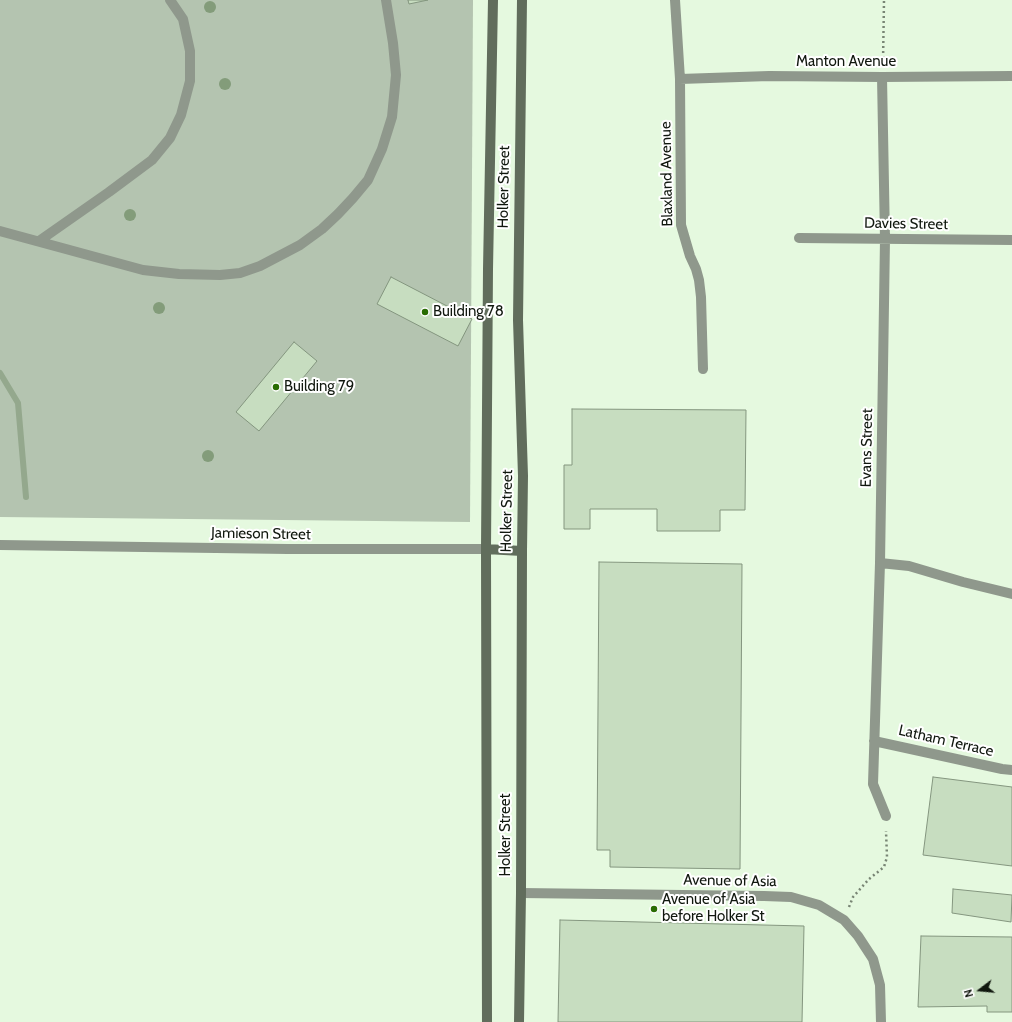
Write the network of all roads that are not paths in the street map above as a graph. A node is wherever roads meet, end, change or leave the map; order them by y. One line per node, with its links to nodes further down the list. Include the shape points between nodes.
1 (170, 0): 13 (street, via 183,19 190,51 190,81 181,115 170,138 152,160)
2 (386, 0): 13 (street, via 396,75 392,117 382,149 368,180 353,198 322,229 300,245 260,266 240,273 220,275 143,270)
3 (493, 0): 16 (main road, Holker Street)
4 (522, 0): 17 (main road, Holker Street, via 518,312 523,476)
5 (676, 0): 8 (street, Blaxland Avenue)
6 (1012, 76): 7 (street, Manton Avenue)
7 (882, 77): 8 (street, Manton Avenue, via 769,76); 11 (street, Evans Street)
8 (680, 79): 14 (street, Blaxland Avenue, via 681,225 699,280)
9 (0, 231): 13 (street)
10 (799, 238): 11 (street, Davies Street)
11 (885, 239): 12 (street, Davies Street); 18 (street, Evans Street)
12 (1012, 240)
13 (39, 241)
14 (703, 369)
15 (0, 545): 16 (street, Jamieson Street, via 288,550)
16 (486, 550): 17 (main road, Jamieson Street); 24 (main road, Holker Street)
17 (522, 550): 23 (main road, Holker Street)
18 (880, 563): 19 (street, via 909,566); 20 (street, Evans Street)
19 (1012, 594)
20 (874, 740): 21 (street, Latham Terrace); 22 (street, Evans Street, via 873,784)
21 (1012, 770)
22 (886, 816)
23 (521, 893): 25 (main road, Holker Street); 26 (street, Avenue of Asia, via 791,897 819,905 844,920 873,959 880,985)
24 (487, 1022)
25 (520, 1022)
26 (881, 1022)

